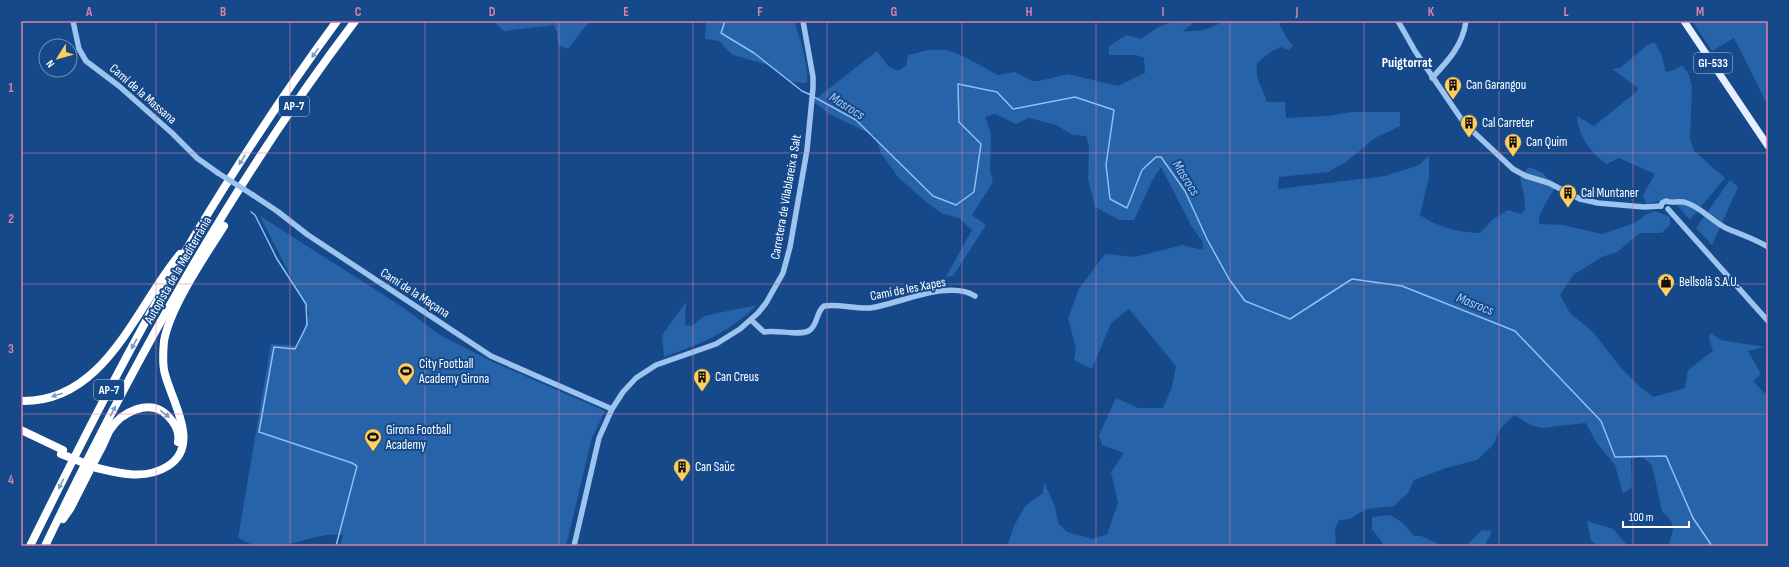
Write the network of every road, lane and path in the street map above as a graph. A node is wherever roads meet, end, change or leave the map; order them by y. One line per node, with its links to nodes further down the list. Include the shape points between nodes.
1 (72, 21): 10 (street, Camí de la Massana, via 79,49 86,61 119,86 196,158)
2 (337, 21): 15 (highway, Autopista de la Mediterrània / AP-7, one-way to 15, via 268,120)
3 (355, 21): 11 (highway, Autopista de la Mediterrània / AP-7)
4 (803, 21): 18 (street, Carretera de Vilablareix a Salt, via 813,77 807,150 786,264 771,297)
5 (1398, 21): 8 (street)
6 (1466, 21): 8 (street, via 1460,43)
7 (1684, 21): 9 (main road, GI-533)
8 (1432, 78): 13 (street, via 1464,123 1513,169 1580,199 1637,207)
9 (1768, 146)
10 (218, 173): 21 (street, Camí de la Maçana, bridge, via 253,194 308,236 491,356)
11 (237, 194): 25 (highway, via 229,216 181,299 166,332 163,351 165,373 183,429 180,452 170,465 151,474 133,475); 26 (highway, Autopista de la Mediterrània / AP-7, one-way to 11, via 161,323)
12 (1669, 202): 13 (street, via 1666,201); 14 (street); 16 (street, via 1687,203 1727,229 1755,239)
13 (1661, 206): 14 (street)
14 (1668, 209): 19 (street)
15 (194, 237): 20 (highway, one-way to 20, via 172,263 122,339 94,371 76,386 58,396); 27 (highway, Autopista de la Mediterrània / AP-7, one-way to 27, via 126,358)
16 (1768, 247)
17 (975, 296): 18 (street, Camí de les Xapes, via 962,291 944,291 869,308 824,306 813,327 806,332 764,332)
18 (751, 320): 21 (street, Carretera de Vilablareix a Salt, via 716,344 651,368 630,384)
19 (1768, 321)
20 (21, 401)
21 (612, 409): 28 (street, Carretera de Vilablareix a Salt, via 599,438)
22 (21, 430): 24 (highway)
23 (21, 436): 24 (highway)
24 (62, 452): 25 (highway)
25 (98, 465): 26 (highway, one-way to 25, via 70,509 110,430 122,418 136,410 152,407 164,412 176,426 178,440 174,452 157,467 133,470)
26 (46, 543)
27 (30, 546)
28 (574, 546)

